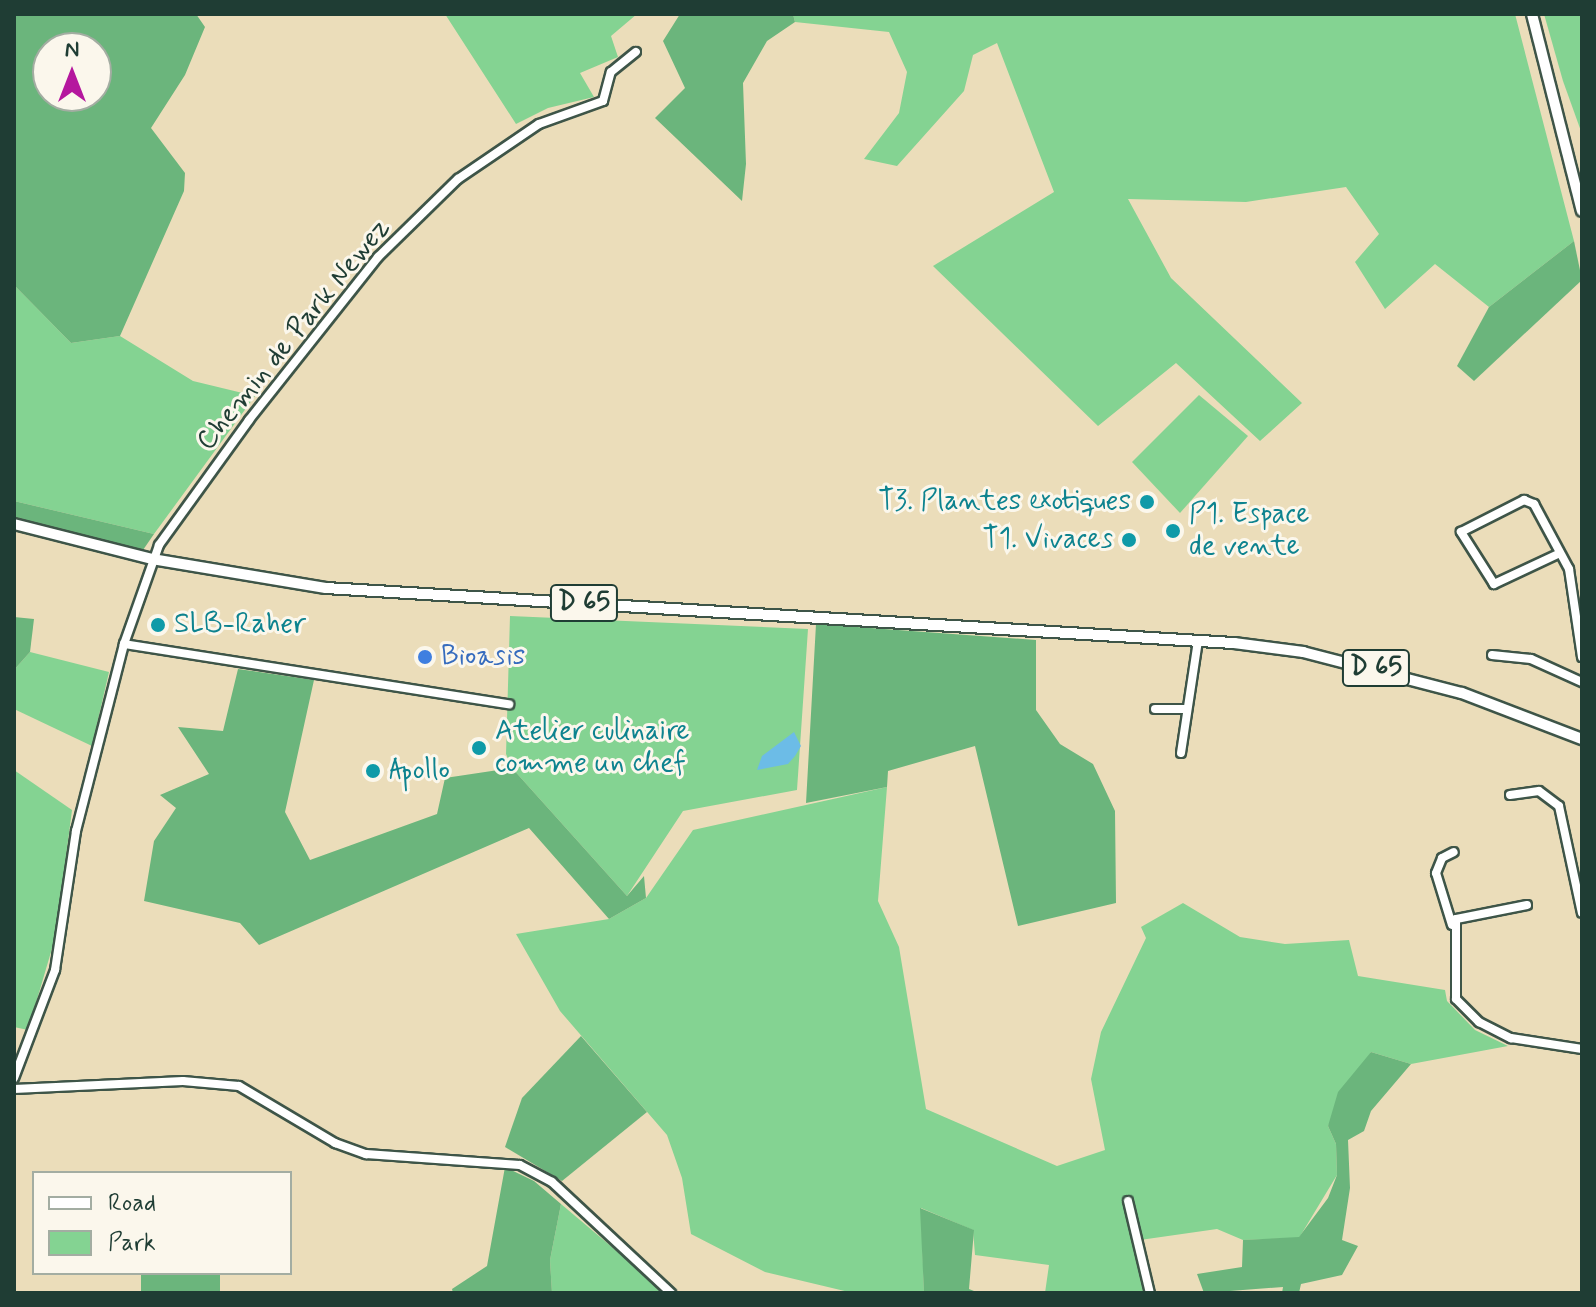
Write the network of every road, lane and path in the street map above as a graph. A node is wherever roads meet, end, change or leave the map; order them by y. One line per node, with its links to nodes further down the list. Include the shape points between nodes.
1 (1532, 14): 3 (main road)
2 (636, 52): 6 (street, Chemin de Park Newez, via 611,72 603,101 539,124 458,179 378,257 249,420)
3 (1582, 211)
4 (14, 524): 6 (main road, D 65)
5 (1558, 554): 5 (street, via 1529,499 1461,532 1494,584); 10 (street, via 1573,585)
6 (152, 559): 7 (main road, D 65, via 326,588); 8 (street)
7 (1198, 641): 14 (street); 15 (main road, D 65, via 1303,652 1376,668 1476,697)
8 (124, 644): 12 (street); 23 (street, via 73,844 60,952)
9 (1492, 655): 11 (street, via 1531,659)
10 (1582, 657)
11 (1582, 682)
12 (509, 704)
13 (1155, 709): 14 (street)
14 (1185, 709): 16 (street)
15 (1582, 739)
16 (1181, 753)
17 (1510, 795): 20 (street, via 1539,791 1559,806)
18 (1454, 852): 21 (street, via 1442,858 1436,873)
19 (1527, 905): 21 (street, via 1463,914)
20 (1582, 913)
21 (1452, 925): 22 (street, via 1458,1003 1479,1022 1511,1038)
22 (1582, 1049)
23 (14, 1078)
24 (14, 1089): 26 (street, via 183,1081 239,1086 335,1143 366,1154 520,1165 552,1182)
25 (1128, 1201): 27 (street)
26 (671, 1293)
27 (1150, 1293)

